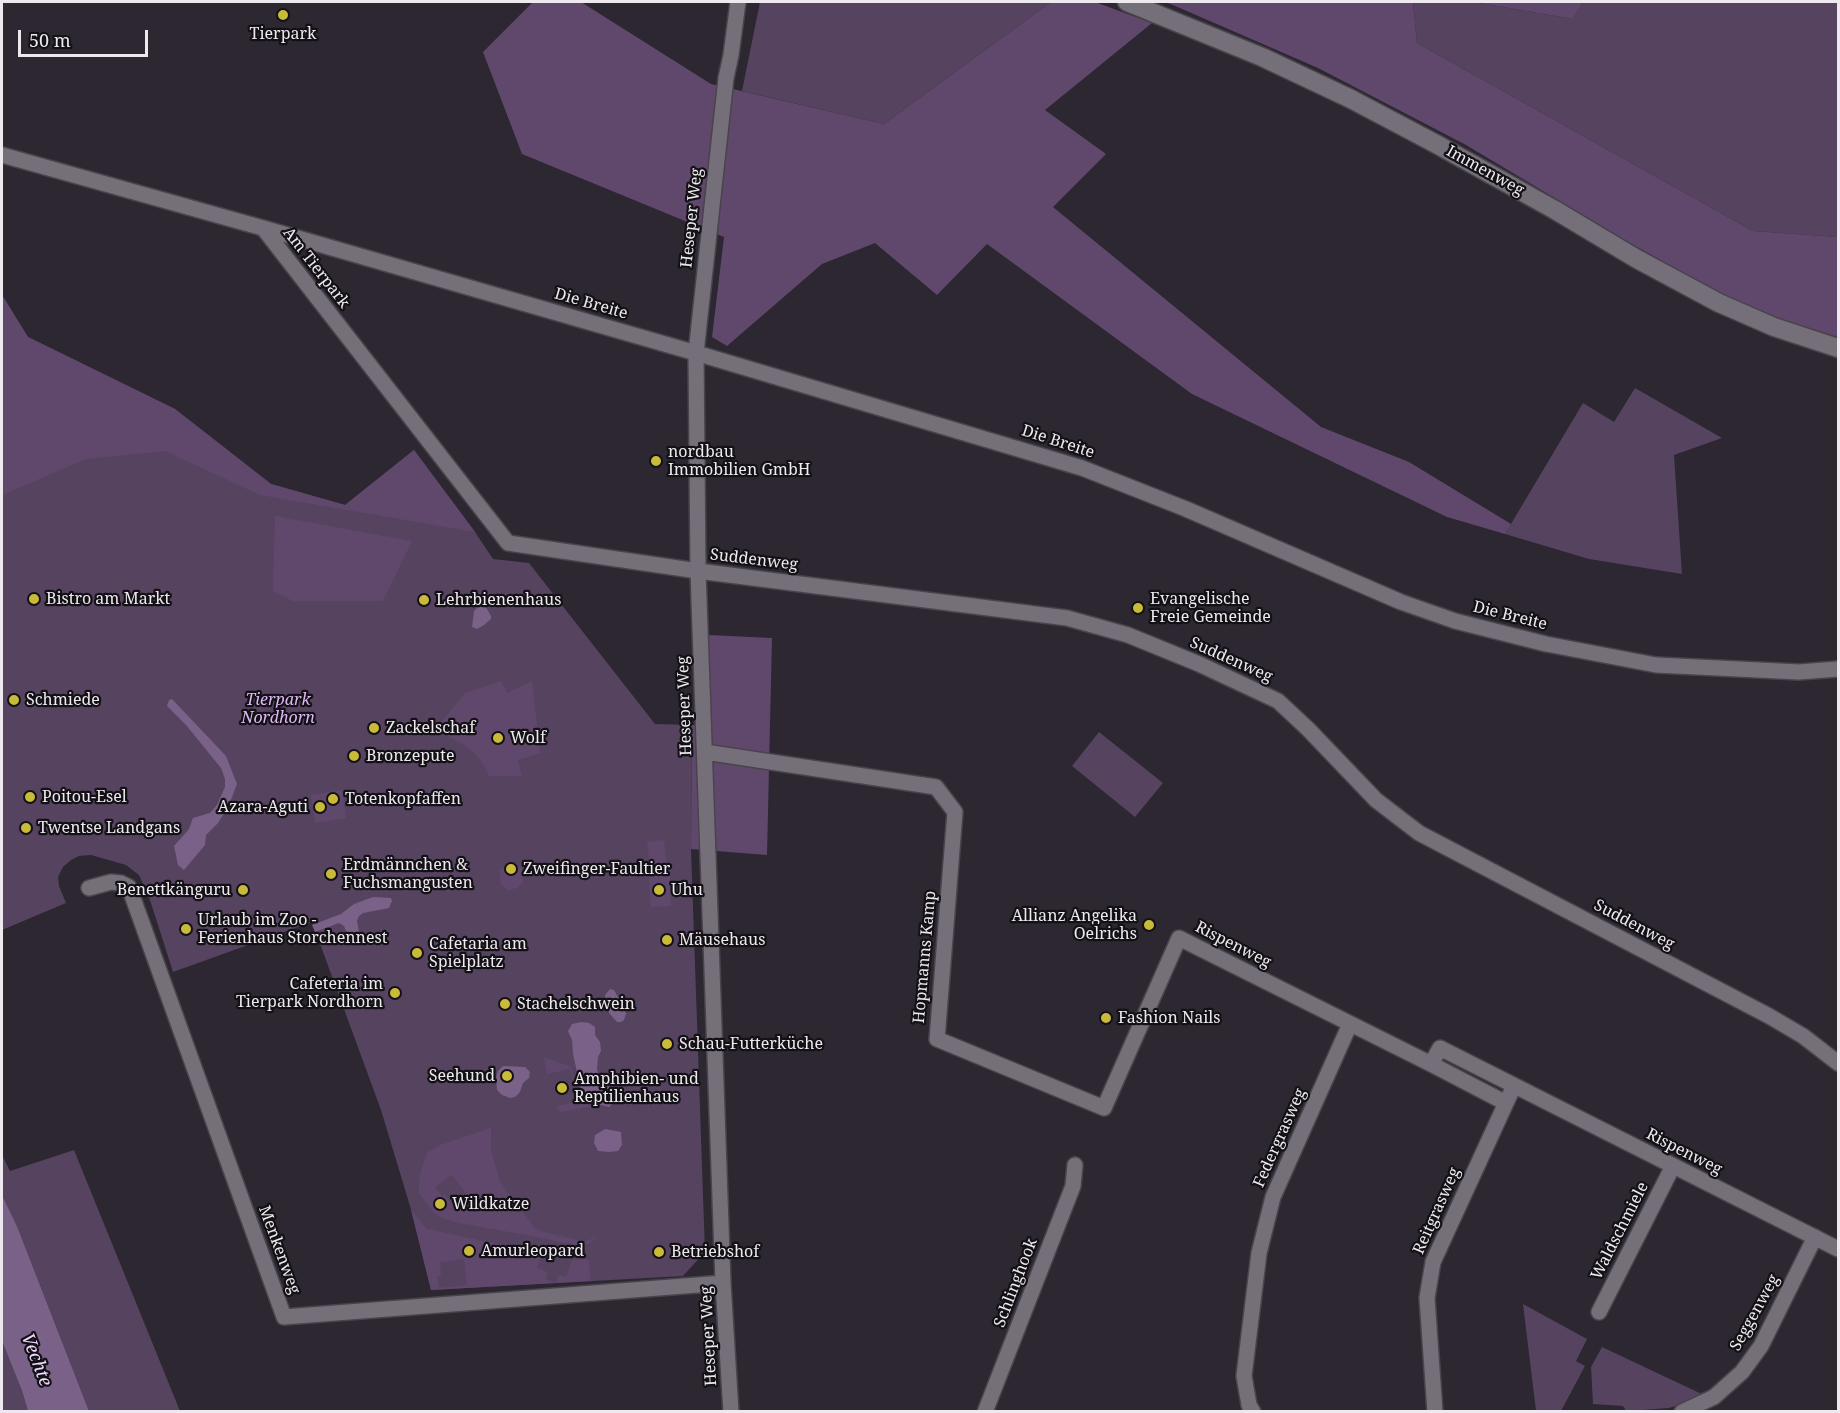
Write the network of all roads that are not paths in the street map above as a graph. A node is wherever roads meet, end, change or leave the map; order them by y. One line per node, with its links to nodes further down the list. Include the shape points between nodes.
1 (738, 2): 6 (street, Heseper Weg)
2 (1127, 2): 5 (street, Immenweg, via 1262,57 1351,99 1719,303 1774,327)
3 (2, 155): 4 (street, Am Tierpark)
4 (262, 228): 6 (street, Die Breite); 7 (street, Am Tierpark)
5 (1839, 348)
6 (696, 353): 8 (street, Heseper Weg); 9 (street, Die Breite, via 1082,468 1455,621 1546,644 1656,665 1799,672)
7 (508, 543): 8 (street, Suddenweg)
8 (698, 571): 10 (street, Heseper Weg); 14 (street, Suddenweg, via 1067,618 1128,635 1199,664 1278,701 1376,800 1419,833 1769,1016)
9 (1839, 669)
10 (705, 752): 12 (street, Hopmanns Kamp, via 936,787 955,812 937,1039 1104,1108); 22 (street, Heseper Weg)
11 (88, 888): 22 (street, Menkenweg, via 111,882 129,887 284,1317)
12 (1179, 938): 13 (street, Rispenweg)
13 (1350, 1024): 15 (street, Rispenweg); 26 (street, Federgrasweg, via 1273,1197 1259,1253 1244,1376)
14 (1839, 1063)
15 (1431, 1064): 16 (street, Rispenweg, via 1440,1048); 17 (street, Rispenweg)
16 (1514, 1086): 17 (street); 19 (street, Rispenweg)
17 (1506, 1103): 27 (street, Reitgrasweg, via 1433,1262 1427,1298)
18 (1075, 1166): 25 (street, Schlinghook, via 1073,1186)
19 (1673, 1166): 20 (street, Rispenweg); 23 (street, Waldschmiele)
20 (1815, 1237): 21 (street, Rispenweg); 28 (street, Seggenweg, via 1761,1346 1742,1372 1714,1397)
21 (1839, 1249)
22 (723, 1283): 24 (street, Heseper Weg)
23 (1599, 1312)
24 (731, 1412)
25 (985, 1412)
26 (1253, 1412)
27 (1435, 1412)
28 (1682, 1412)

